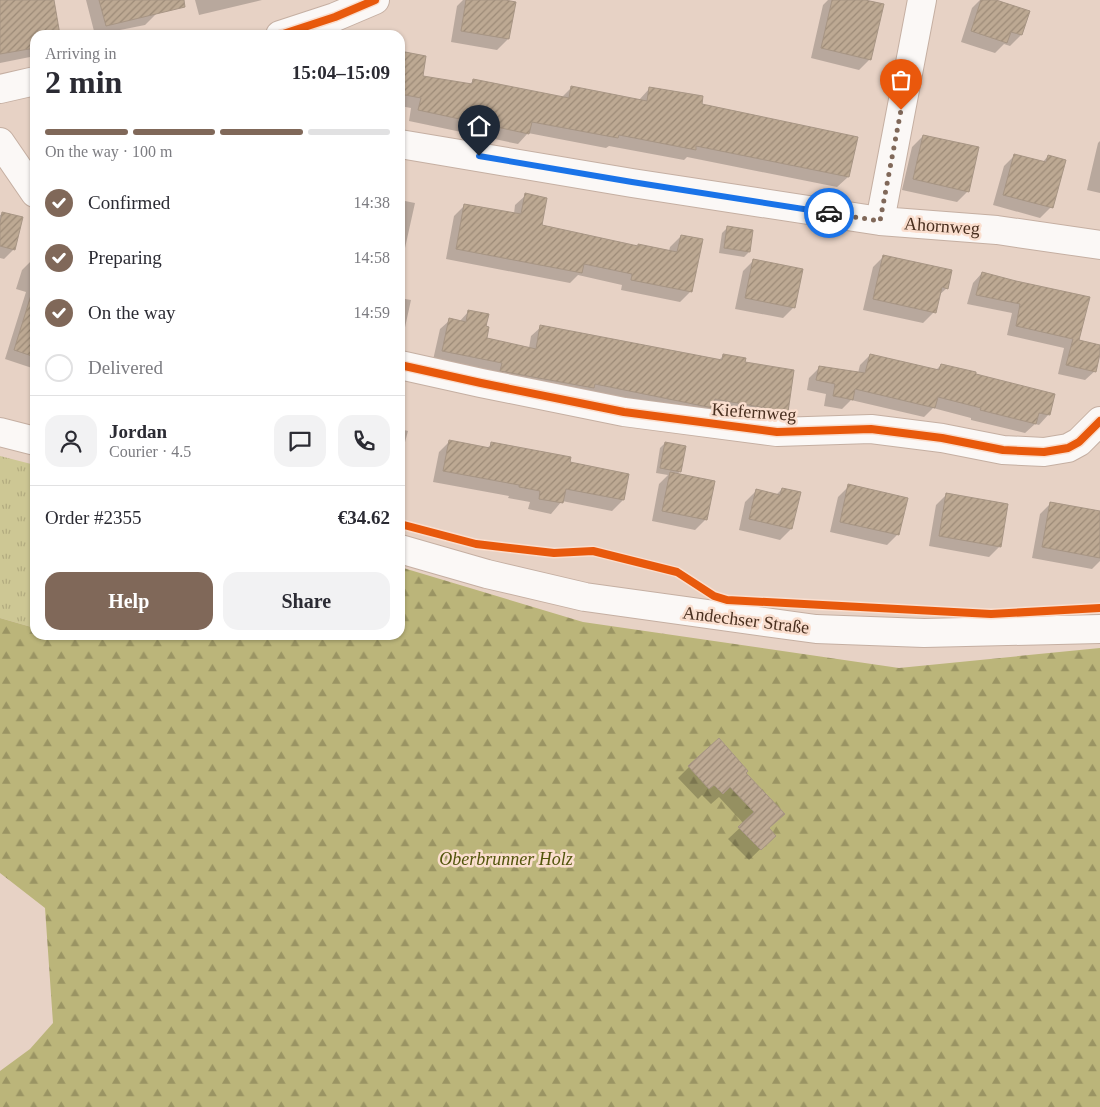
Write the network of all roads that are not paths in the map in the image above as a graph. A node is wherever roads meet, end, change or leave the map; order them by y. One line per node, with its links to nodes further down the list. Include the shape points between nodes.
1 (376, 0): 3 (street)
2 (922, 0): 9 (street)
3 (296, 30)
4 (30, 82): 5 (street)
5 (0, 89)
6 (0, 142): 8 (street)
7 (405, 145): 9 (street, Ahornweg)
8 (30, 186)
9 (880, 221): 10 (street, Ahornweg, via 997,230)
10 (1100, 246)
11 (405, 366): 12 (street, Kiefernweg, via 624,412 777,432 871,429 1003,450 1044,452 1068,448 1080,442)
12 (1100, 422)
13 (0, 432): 14 (street)
14 (30, 440)
15 (405, 550): 16 (street, Andechser Straße, via 585,597 816,629 924,633)
16 (1100, 629)

